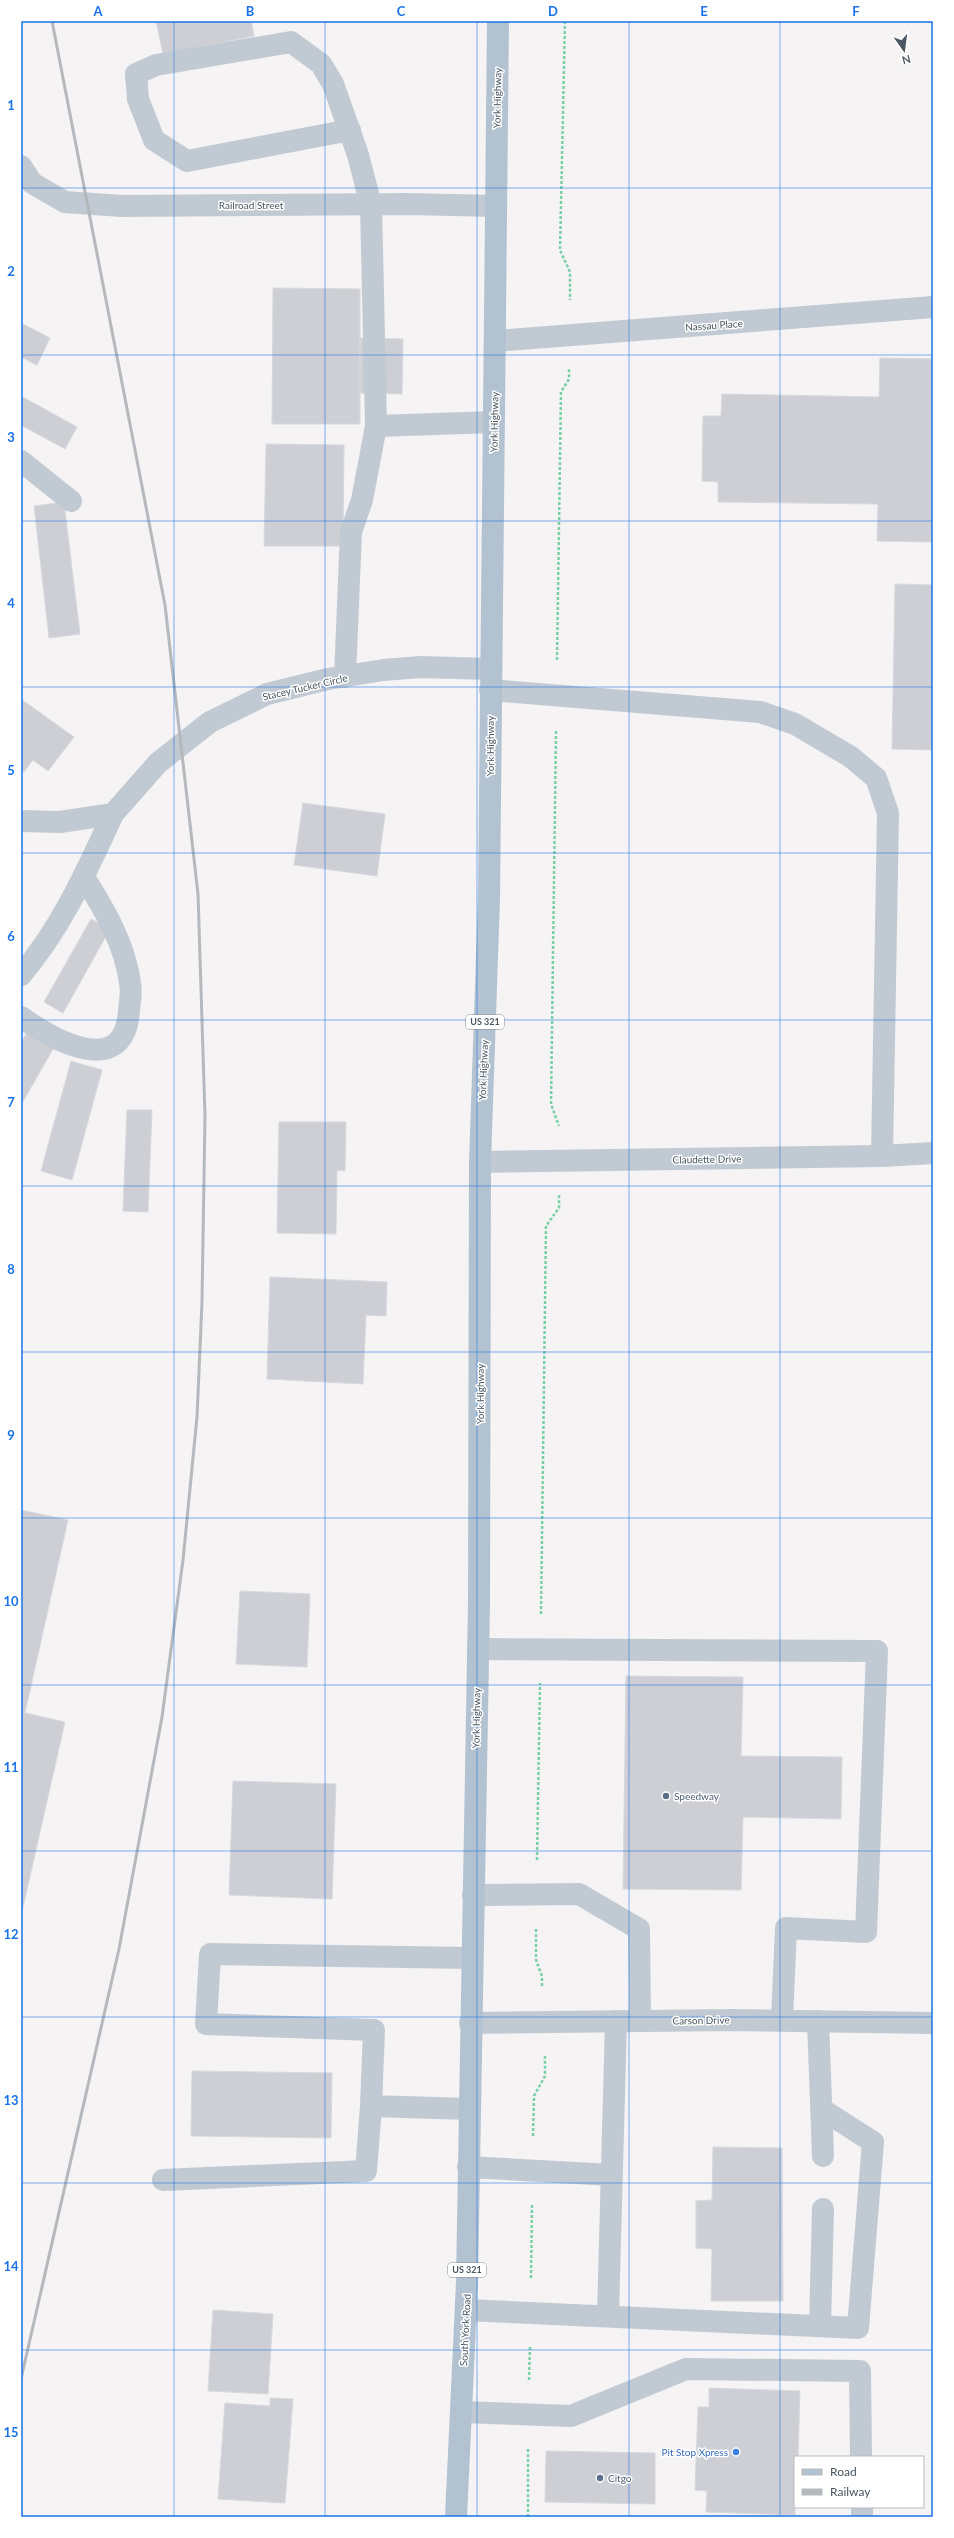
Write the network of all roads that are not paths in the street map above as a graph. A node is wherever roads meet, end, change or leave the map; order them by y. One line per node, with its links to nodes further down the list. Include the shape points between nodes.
1 (498, 21): 5 (main road, York Highway / US 321)
2 (350, 130): 2 (street, via 188,161 154,140 138,99 136,74 156,65 291,42 321,64 333,84); 4 (street)
3 (25, 178): 4 (street, Railroad Street, via 65,202 122,206)
4 (370, 204): 5 (street, Railroad Street); 9 (street)
5 (496, 206): 7 (main road, York Highway / US 321)
6 (933, 308): 7 (street, Nassau Place)
7 (495, 341): 8 (main road, York Highway / US 321)
8 (494, 422): 9 (street); 13 (main road, York Highway / US 321)
9 (376, 426): 12 (street, via 362,500 351,532)
10 (21, 461): 11 (street)
11 (71, 501)
12 (345, 677): 13 (street, Stacey Tucker Circle, via 421,667); 14 (street, Stacey Tucker Circle, via 267,694 210,722 158,763)
13 (490, 680): 20 (street, Stacey Tucker Circle, via 557,695 760,712 795,724 820,738 851,757 876,778 888,813); 21 (main road, York Highway / US 321, via 488,898)
14 (113, 814): 15 (street, via 60,822); 16 (street, Stacey Tucker Circle)
15 (21, 821)
16 (84, 877): 17 (street, Stacey Tucker Circle, via 57,927); 18 (street, via 116,935 130,983 128,1023 124,1036 112,1048 96,1051 63,1041)
17 (21, 974)
18 (21, 1017)
19 (933, 1153): 20 (street, Claudette Drive)
20 (882, 1156): 21 (street, Claudette Drive)
21 (480, 1162): 22 (main road, York Highway / US 321)
22 (478, 1649): 23 (main road, York Highway / US 321); 25 (street, via 877,1651 866,1932 786,1928)
23 (473, 1895): 24 (main road, York Highway / US 321); 27 (street, via 579,1894 639,1929)
24 (471, 1958): 30 (main road, York Highway / US 321); 31 (street, via 210,1954 206,2024 374,2030)
25 (782, 2020): 27 (street, Carson Drive); 28 (street, Carson Drive)
26 (616, 2021): 27 (street, Carson Drive); 30 (street, Carson Drive); 36 (street)
27 (640, 2021)
28 (818, 2021): 29 (street, Carson Drive); 33 (street)
29 (933, 2023)
30 (470, 2024): 32 (main road, South York Road / US 321)
31 (371, 2106): 32 (street); 37 (street, via 366,2171)
32 (469, 2109): 35 (main road, South York Road / US 321)
33 (823, 2110): 34 (street); 41 (street, via 873,2142 858,2328)
34 (823, 2156)
35 (468, 2167): 36 (street); 39 (main road, South York Road / US 321)
36 (612, 2175): 40 (street)
37 (163, 2180)
38 (823, 2209): 41 (street)
39 (466, 2310): 40 (street); 42 (main road, South York Road / US 321)
40 (608, 2315): 41 (street)
41 (820, 2326)
42 (460, 2412): 43 (street, via 571,2416 686,2369 860,2371); 44 (main road, South York Road / US 321)
43 (861, 2456)
44 (456, 2517)

